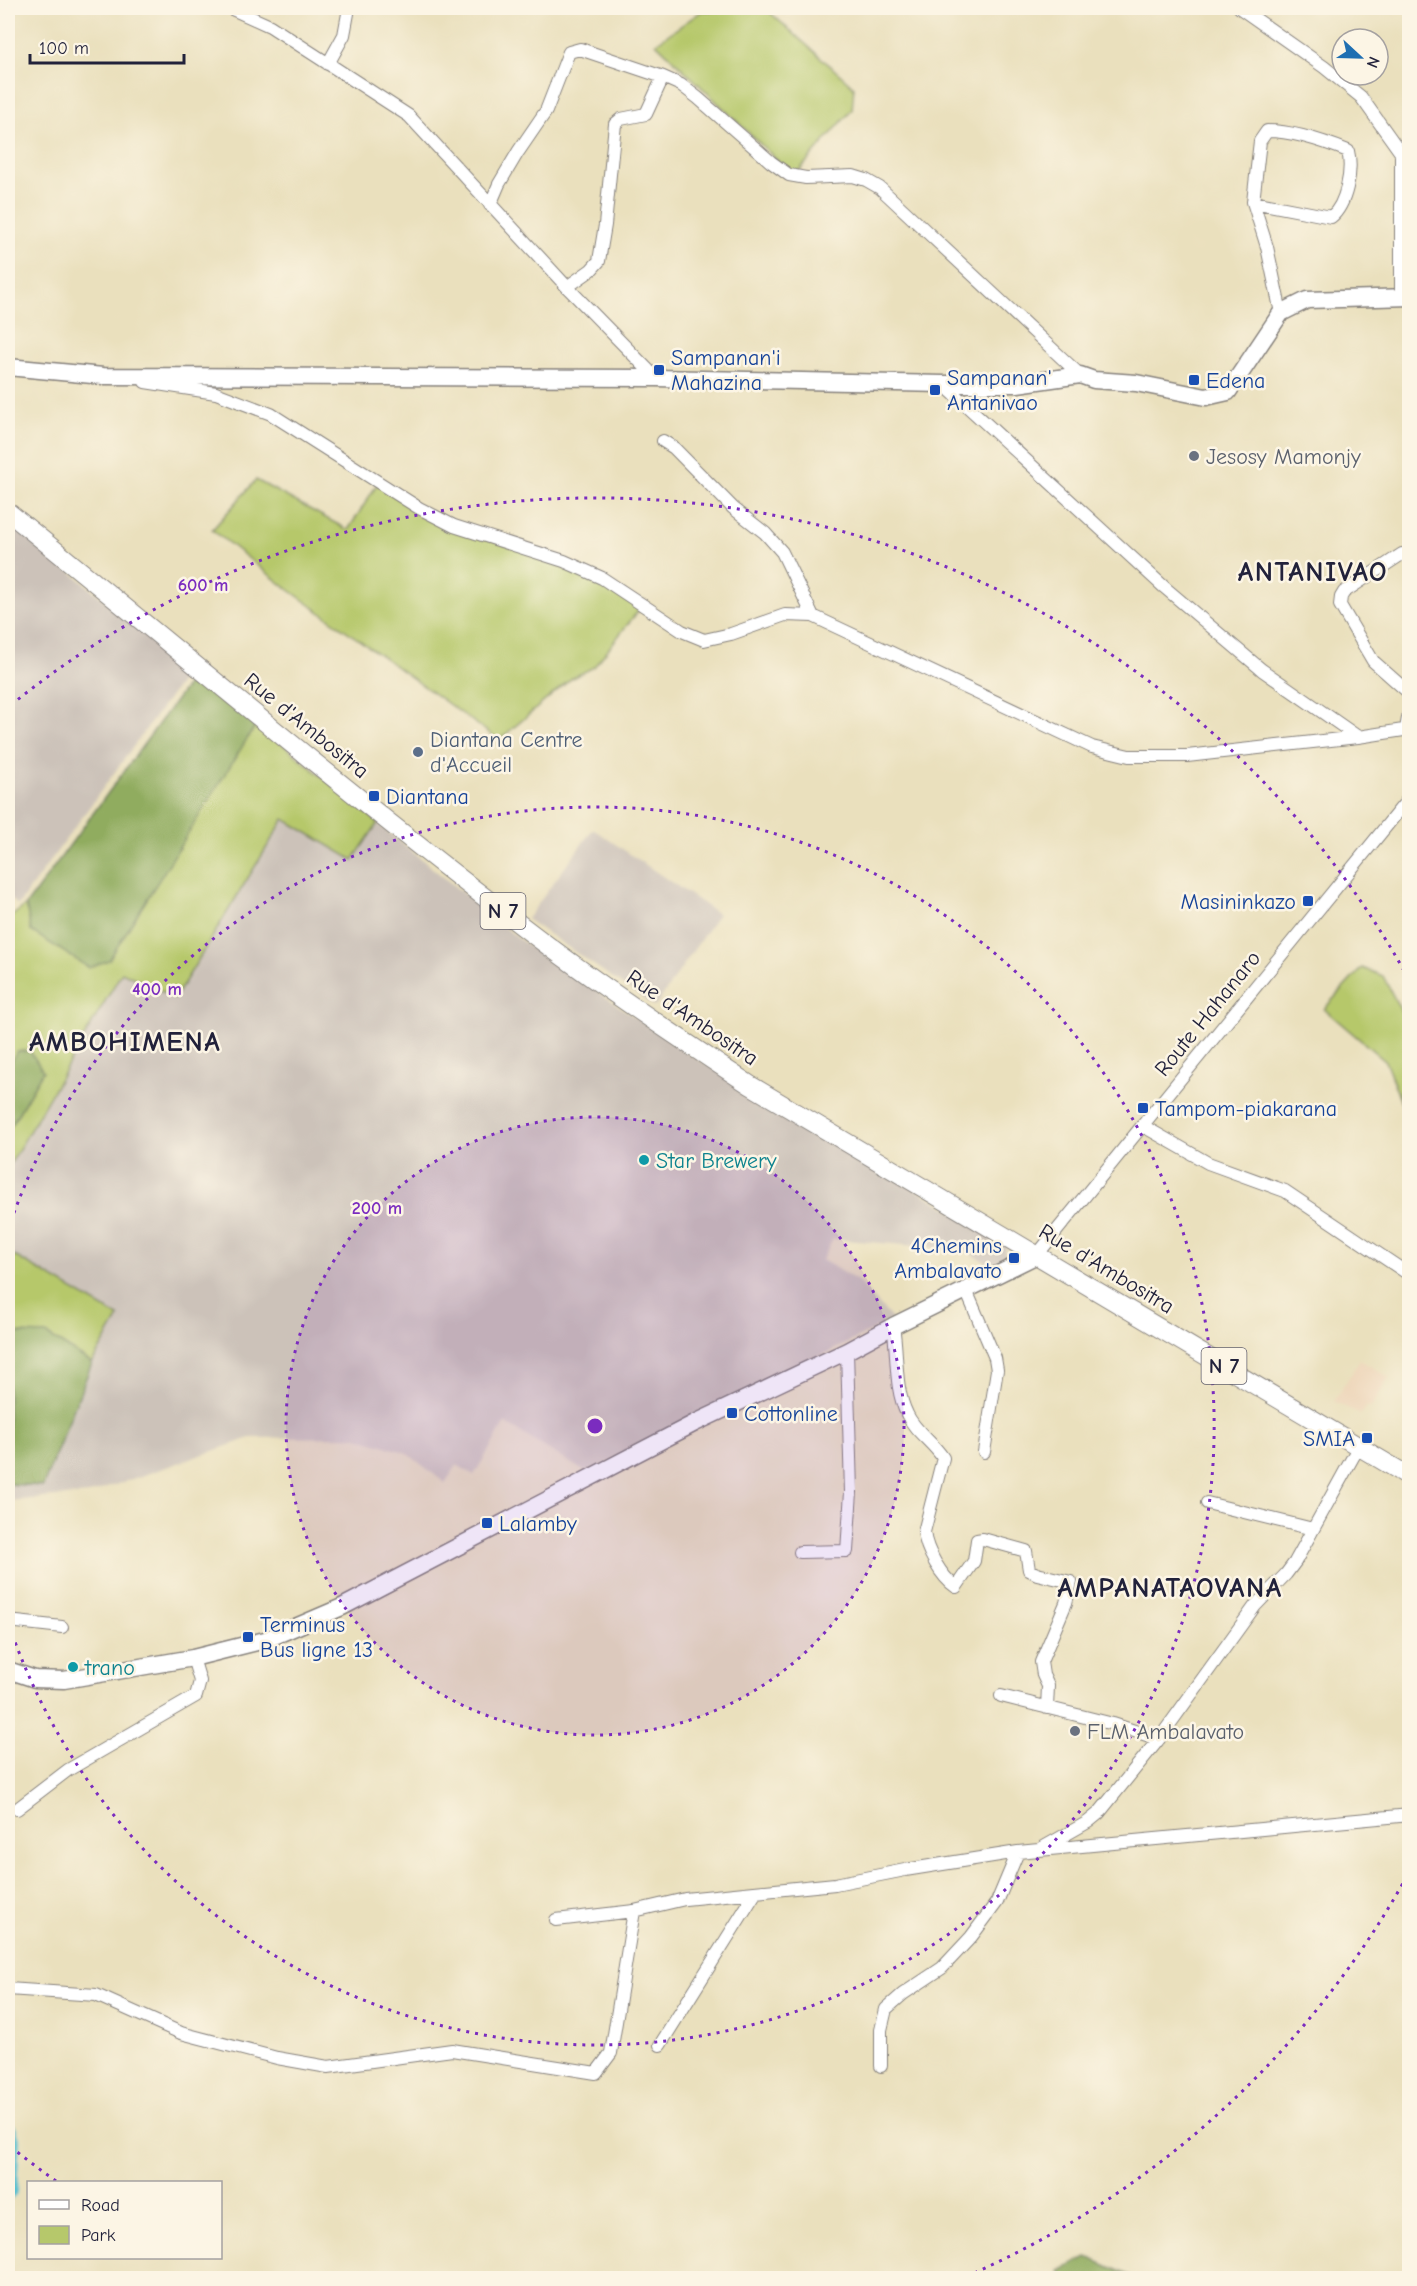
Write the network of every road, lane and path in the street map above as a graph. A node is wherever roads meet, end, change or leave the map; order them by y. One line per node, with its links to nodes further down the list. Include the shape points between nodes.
1 (230, 8): 4 (street, via 270,26)
2 (349, 8): 4 (street, via 344,35)
3 (1240, 8): 9 (street, via 1309,55 1360,97 1401,153)
4 (328, 64): 7 (street, via 409,116)
5 (663, 77): 7 (street, via 580,49 569,52 546,111 518,152); 8 (street, via 646,114 615,124 599,261); 12 (street, via 698,98 789,175 853,176 880,188)
6 (1253, 202): 6 (street, via 1331,218 1340,210 1347,186 1348,151 1280,131 1267,131 1260,141); 10 (street)
7 (490, 205): 8 (street)
8 (567, 287): 14 (street)
9 (1405, 297): 10 (main road, via 1307,300)
10 (1281, 313): 12 (main road, via 1228,392 1206,397)
11 (8, 367): 13 (main road)
12 (1080, 375): 15 (main road, via 1017,384)
13 (103, 376): 14 (main road); 19 (street, via 216,393 271,414 419,508 454,526 564,561 602,578 682,631 704,640 785,615)
14 (656, 378): 15 (main road)
15 (943, 384): 23 (street, via 1164,588 1262,670)
16 (663, 441): 19 (street, via 782,552)
17 (8, 512): 26 (main road, Rue d'Ambositra / N 7, via 359,799 585,973 750,1085)
18 (1402, 554): 20 (street, via 1344,592 1340,605 1373,661)
19 (813, 616): 23 (street, via 1092,747 1129,756 1187,756)
20 (1410, 697)
21 (1410, 707): 22 (street)
22 (1408, 729): 23 (street)
23 (1358, 737)
24 (1410, 798): 25 (street, Route Hahanaro)
25 (1143, 1126): 26 (street, Route Hahanaro); 27 (street, via 1208,1163 1285,1191)
26 (1037, 1255): 28 (main road); 31 (main road, Rue d'Ambositra / N 7)
27 (1410, 1275)
28 (966, 1290): 29 (main road); 32 (street, via 997,1370)
29 (893, 1326): 30 (main road); 42 (street, via 907,1415 942,1458 924,1532 925,1543 949,1582 956,1587 974,1561 977,1540 983,1539 1026,1551 1029,1570 1037,1575 1071,1582 1041,1662 1048,1686)
30 (847, 1351): 36 (street, via 851,1492 847,1551); 39 (main road, via 695,1423 342,1607 265,1640)
31 (1359, 1446): 33 (main road, Rue d'Ambositra / N 7); 35 (street)
32 (984, 1452)
33 (1410, 1477)
34 (1207, 1503): 35 (street)
35 (1313, 1529): 43 (street, via 1286,1574 1255,1606)
36 (801, 1552)
37 (8, 1621): 38 (street)
38 (62, 1627)
39 (193, 1658): 40 (main road, via 64,1680 35,1679); 44 (street, via 200,1681 196,1696 68,1770)
40 (8, 1670)
41 (1001, 1696): 42 (street)
42 (1047, 1708): 43 (street)
43 (1159, 1739): 46 (street, via 1099,1813)
44 (17, 1809)
45 (1410, 1815): 46 (street)
46 (1037, 1850): 47 (street)
47 (1018, 1852): 48 (street, via 835,1884); 53 (street, via 997,1902 971,1937 942,1968 886,2009 881,2030)
48 (756, 1892): 49 (street, via 685,1899); 52 (street)
49 (634, 1911): 50 (street); 51 (street, via 610,2053 596,2073 452,2049 328,2067 181,2033 96,1995)
50 (556, 1920)
51 (8, 1989)
52 (660, 2045)
53 (881, 2066)

